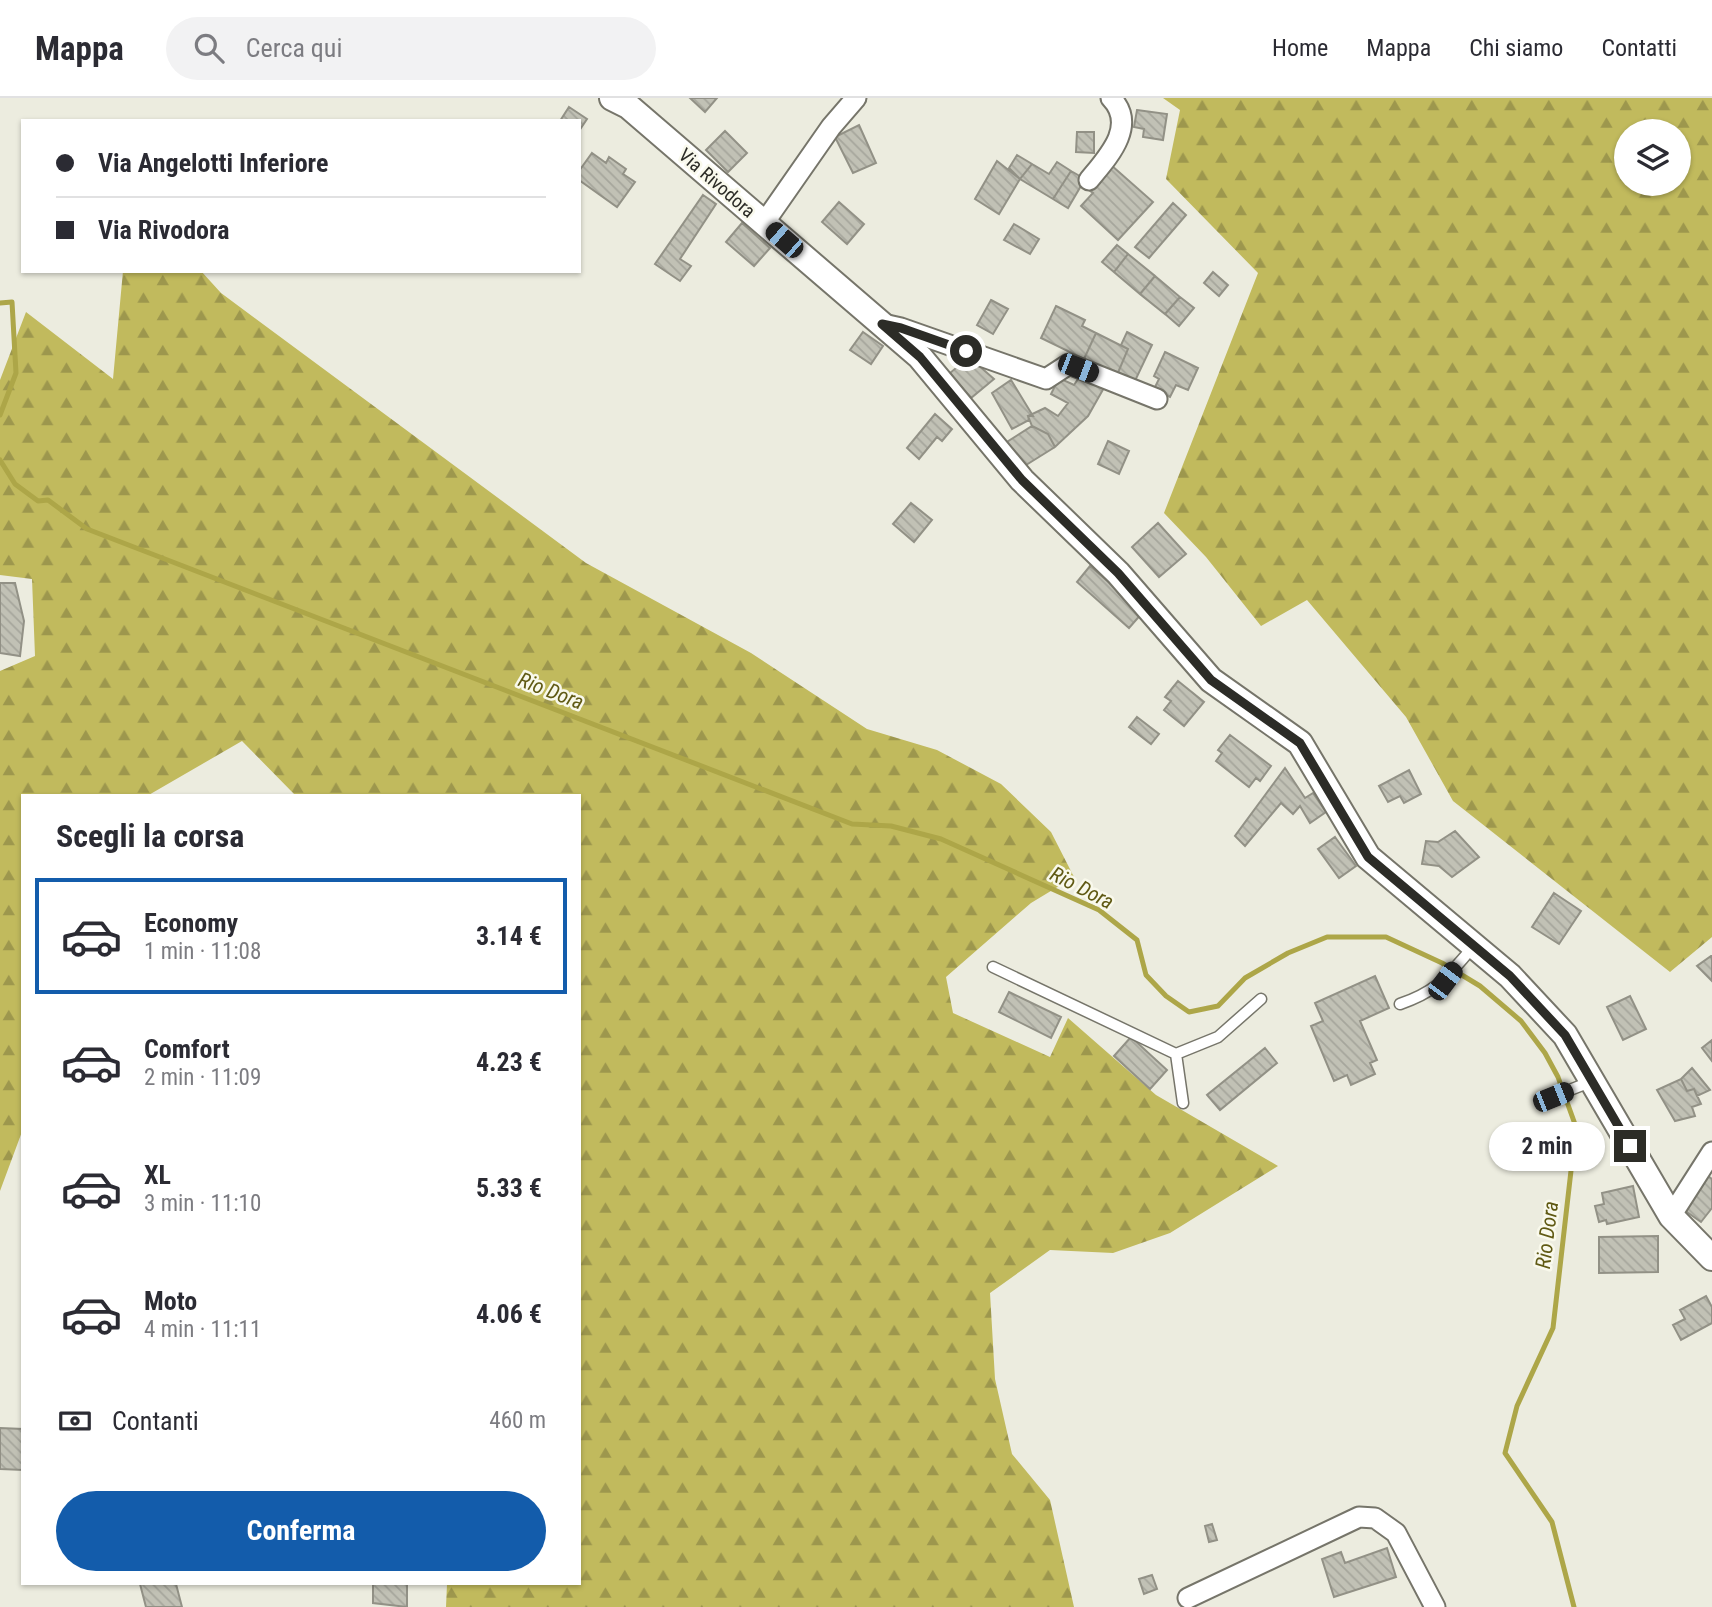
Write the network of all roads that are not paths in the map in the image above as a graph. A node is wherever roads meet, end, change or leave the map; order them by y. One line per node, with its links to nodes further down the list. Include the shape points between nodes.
1 (612, 98): 5 (street, Via Rivodora, via 628,106)
2 (856, 98): 5 (street)
3 (1111, 98): 4 (street, via 1121,124 1117,147)
4 (1089, 180)
5 (764, 223): 6 (street, Via Rivodora)
6 (882, 324): 7 (street, via 1046,379 1069,365); 8 (street, Via Rivodora, via 920,357 1022,480 1118,573 1211,680 1300,743 1368,857)
7 (1157, 398)
8 (1466, 954): 11 (lane, via 1445,981); 13 (street, Via Rivodora, via 1510,976 1565,1035)
9 (993, 967): 12 (lane)
10 (1261, 999): 12 (lane, via 1218,1037)
11 (1401, 1004)
12 (1176, 1054): 15 (lane)
13 (1582, 1085): 14 (lane); 17 (street, Via Rivodora)
14 (1542, 1101)
15 (1183, 1103)
16 (1712, 1152): 17 (street)
17 (1671, 1216): 18 (street, Via Rivodora)
18 (1712, 1258)
19 (1188, 1598): 20 (street, via 1359,1517 1376,1518 1396,1533)
20 (1435, 1607)

